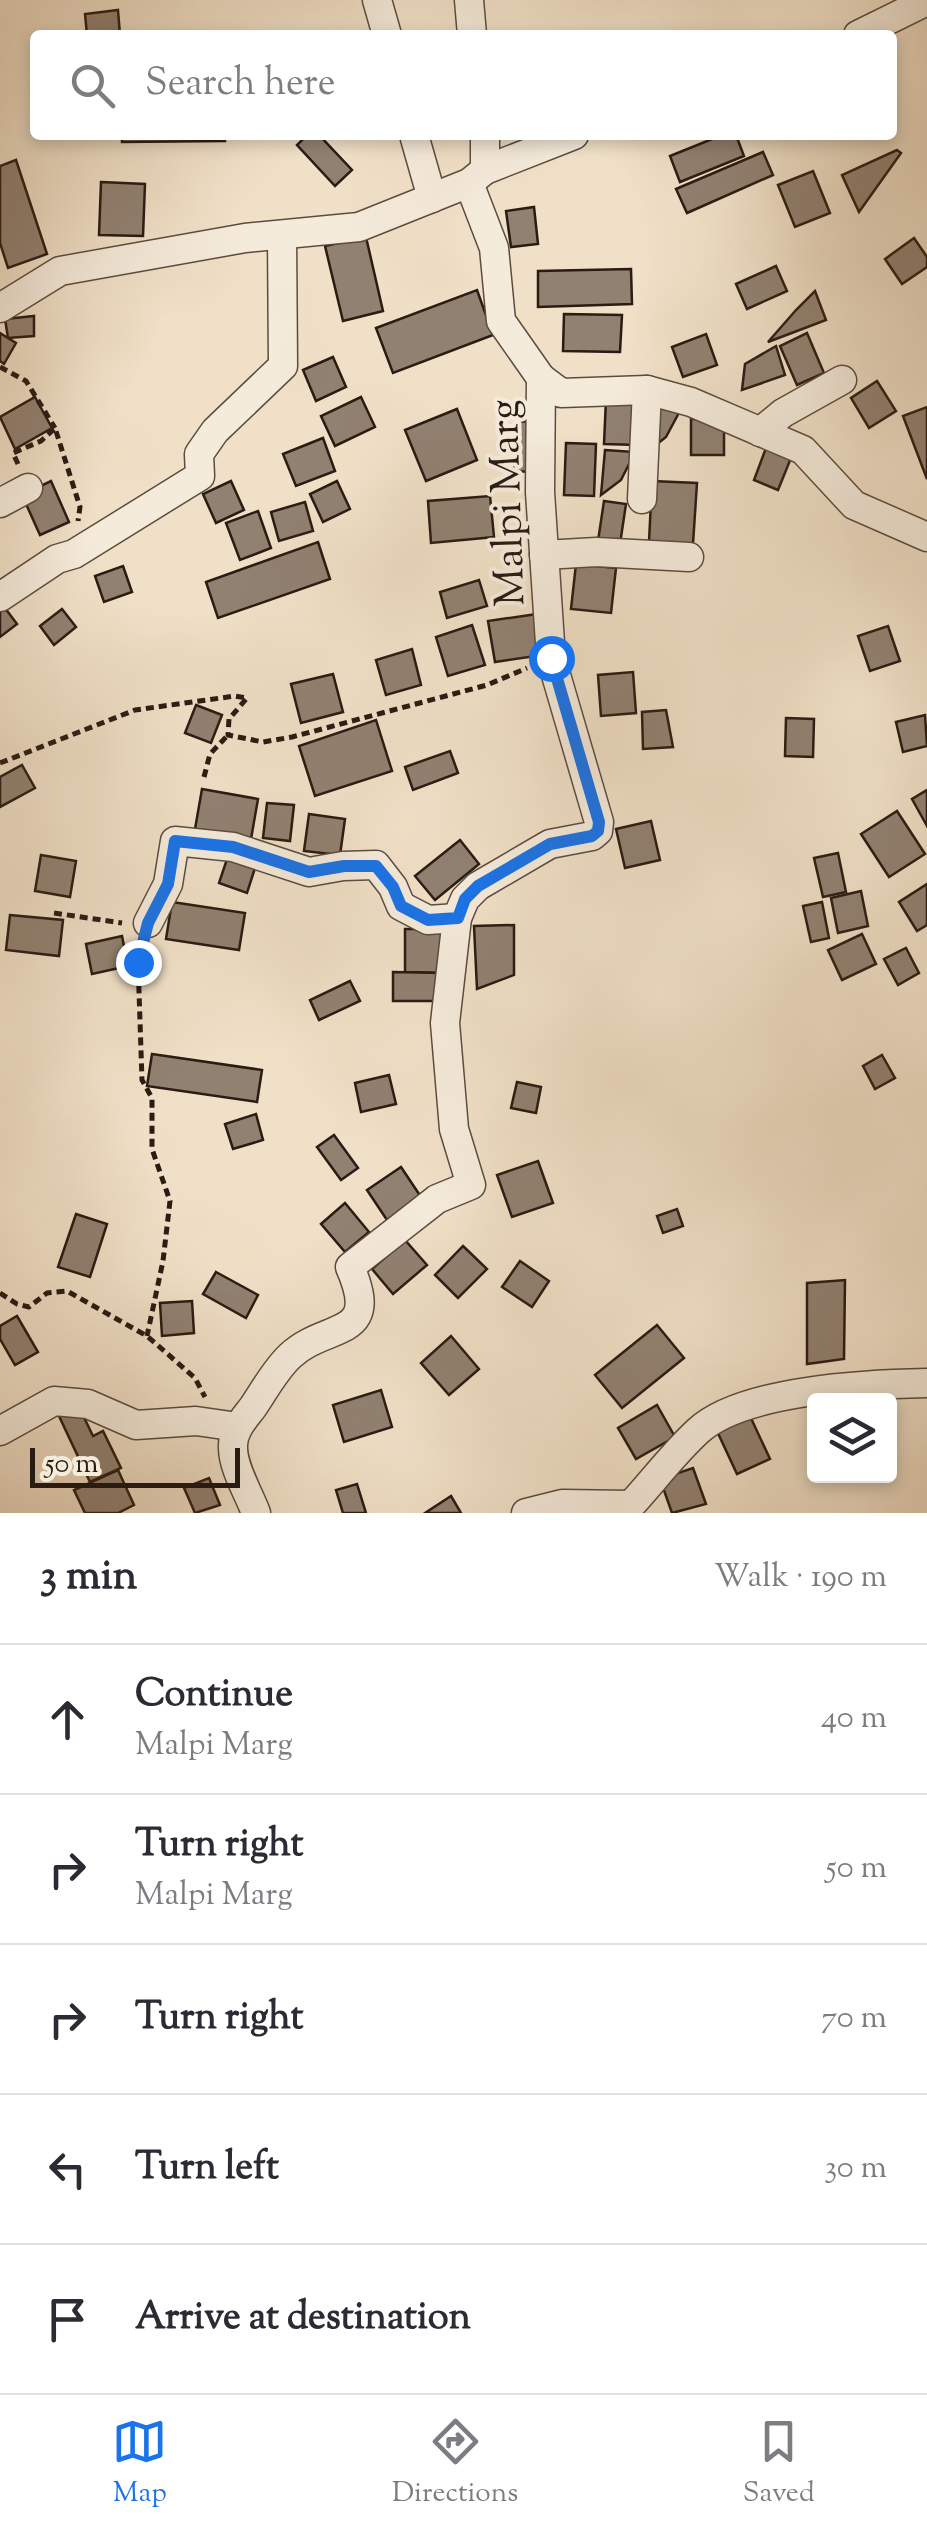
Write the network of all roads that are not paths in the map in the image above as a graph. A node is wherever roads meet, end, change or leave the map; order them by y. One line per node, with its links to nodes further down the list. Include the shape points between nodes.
1 (378, 0): 4 (street)
2 (469, 0): 5 (street)
3 (927, 1): 6 (street)
4 (386, 30)
5 (472, 30)
6 (868, 30)
7 (415, 140): 11 (street)
8 (485, 140): 10 (street)
9 (562, 140): 10 (street)
10 (477, 176): 11 (street); 14 (street, Malpi Marg, via 494,248 501,321)
11 (432, 198): 12 (street, via 359,227)
12 (282, 235): 13 (street, via 60,271); 24 (street, via 283,366 215,431 199,454 200,476)
13 (0, 308)
14 (542, 378): 16 (street, via 561,393); 22 (street, Malpi Marg)
15 (842, 380): 17 (street)
16 (647, 390): 17 (street); 19 (street)
17 (760, 432): 21 (street, via 803,450 854,505)
18 (28, 488): 20 (street)
19 (642, 499)
20 (0, 502)
21 (927, 538)
22 (544, 555): 23 (street); 25 (street, Malpi Marg, via 551,658 598,831 550,844 490,878 465,899)
23 (689, 557)
24 (0, 597)
25 (458, 918): 26 (street, via 428,920 401,906 376,866 309,872 233,847 175,841 168,884); 28 (street, via 445,1024 454,1128 470,1185 437,1199 350,1267 361,1308 344,1330 290,1356)
26 (148, 923)
27 (927, 1383): 31 (street, via 855,1384 752,1403 700,1428 632,1505 562,1504)
28 (228, 1425): 29 (street, via 136,1425 88,1404 54,1401); 30 (street)
29 (0, 1430)
30 (256, 1513)
31 (526, 1513)

